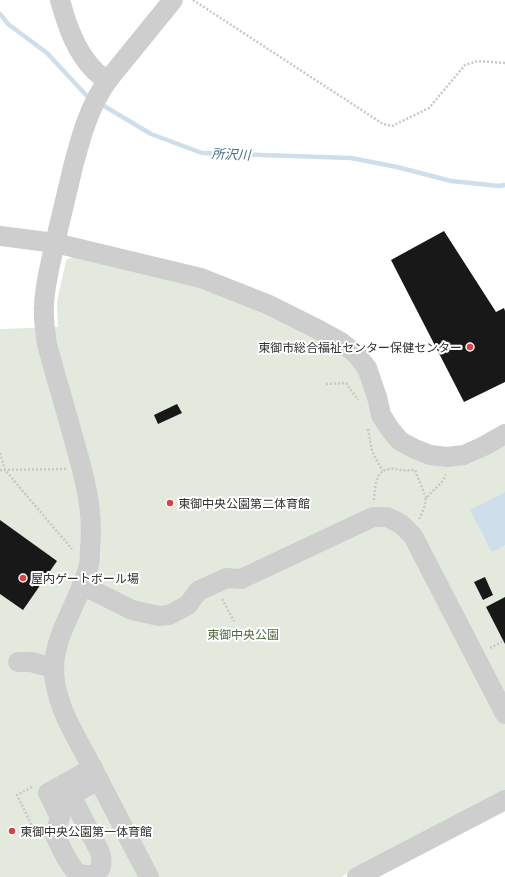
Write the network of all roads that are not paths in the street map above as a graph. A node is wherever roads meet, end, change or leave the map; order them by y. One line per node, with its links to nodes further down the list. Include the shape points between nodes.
1 (60, 0): 3 (street, via 66,22 80,54)
2 (173, 0): 3 (street)
3 (104, 85): 5 (street, via 88,117)
4 (0, 236): 5 (street)
5 (55, 243): 6 (street, via 201,278 267,304 341,342 356,354 367,368 381,415 390,429 400,441 415,449 430,455 464,455); 7 (street, via 47,281 41,342 82,469 90,504 92,534 89,564)
6 (505, 434)
7 (82, 586): 9 (street, via 63,627); 10 (street, via 132,610 159,616 169,615 188,605 198,591 227,578 241,579 373,517 387,517 402,524 413,536)
8 (18, 662): 9 (street, via 31,662)
9 (54, 668): 11 (street, via 61,706)
10 (505, 714)
11 (96, 774): 11 (street, via 71,795 102,858 97,873 80,874 70,865 55,835 60,817 48,792); 13 (street)
12 (505, 800): 14 (street)
13 (149, 877)
14 (357, 877)

